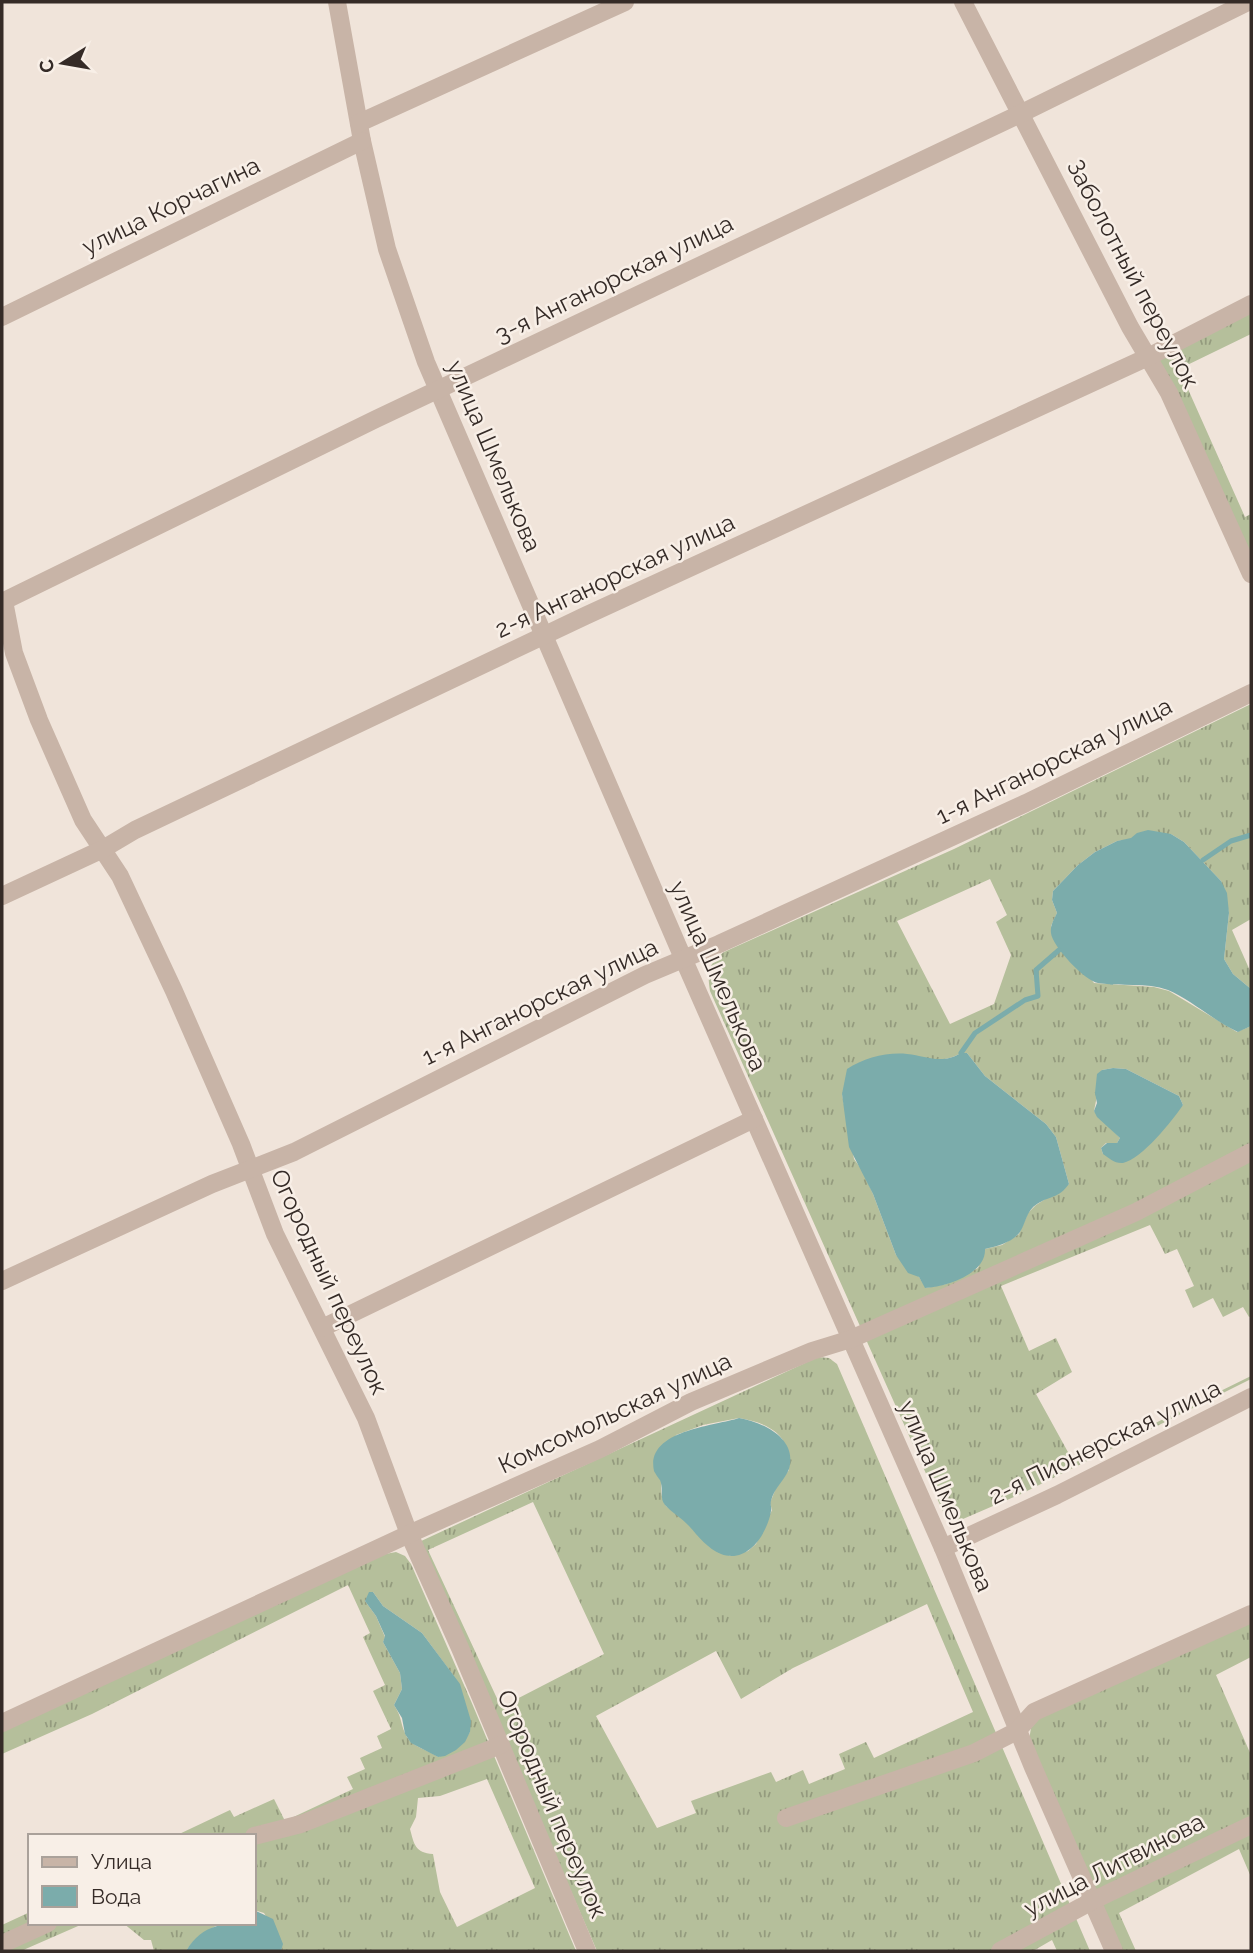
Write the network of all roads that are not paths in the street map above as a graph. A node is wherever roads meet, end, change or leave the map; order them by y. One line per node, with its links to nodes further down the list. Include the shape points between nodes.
1 (337, 2): 6 (street, улица Шмелькова)
2 (625, 2): 6 (street, улица Корчагина)
3 (963, 2): 5 (street, Заболотный переулок)
4 (1248, 2): 5 (street, 3-я Анганорская улица)
5 (1020, 114): 9 (street, Заболотный переулок); 10 (street, 3-я Анганорская улица)
6 (360, 132): 8 (street, улица Корчагина); 10 (street, улица Шмелькова, via 387,249)
7 (1251, 304): 9 (street, 2-я Анганорская улица)
8 (2, 317)
9 (1148, 357): 11 (street, Заболотный переулок, via 1169,393); 13 (street, 2-я Анганорская улица)
10 (438, 390): 12 (street, 3-я Анганорская улица); 13 (street, улица Шмелькова)
11 (1251, 574)
12 (3, 601): 15 (street, Огородный переулок, via 22,680 83,820)
13 (545, 636): 15 (street, 2-я Анганорская улица); 17 (street, улица Шмелькова)
14 (1251, 693): 17 (street, 1-я Анганорская улица, via 1026,803)
15 (103, 849): 16 (street, 2-я Анганорская улица); 20 (street, Огородный переулок, via 174,990)
16 (2, 896)
17 (683, 958): 18 (street, улица Шмелькова); 20 (street, 1-я Анганорская улица, via 294,1152)
18 (754, 1119): 22 (street); 23 (street, улица Шмелькова)
19 (1251, 1152): 23 (street, Комсомольская улица, via 1136,1212)
20 (249, 1169): 21 (street, 1-я Анганорская улица); 22 (street, Огородный переулок)
21 (2, 1281)
22 (322, 1328): 25 (street, Огородный переулок, via 366,1418)
23 (851, 1339): 25 (street, Комсомольская улица, via 691,1402 600,1449); 26 (street, улица Шмелькова)
24 (1251, 1397): 26 (street, 2-я Пионерская улица)
25 (409, 1534): 28 (street, Комсомольская улица); 30 (street, Огородный переулок)
26 (943, 1548): 29 (street, улица Шмелькова)
27 (1251, 1614): 29 (street, via 1034,1712)
28 (2, 1723)
29 (1017, 1731): 31 (street, via 974,1754); 34 (street, улица Шмелькова)
30 (501, 1745): 33 (street, via 301,1824); 37 (street, Огородный переулок)
31 (786, 1818)
32 (1251, 1825): 34 (street, улица Литвинова)
33 (256, 1835)
34 (1092, 1901): 38 (street, улица Литвинова); 39 (street, улица Шмелькова)
35 (44, 1925): 36 (street)
36 (2, 1944)
37 (587, 1951)
38 (1000, 1951)
39 (1114, 1951)

